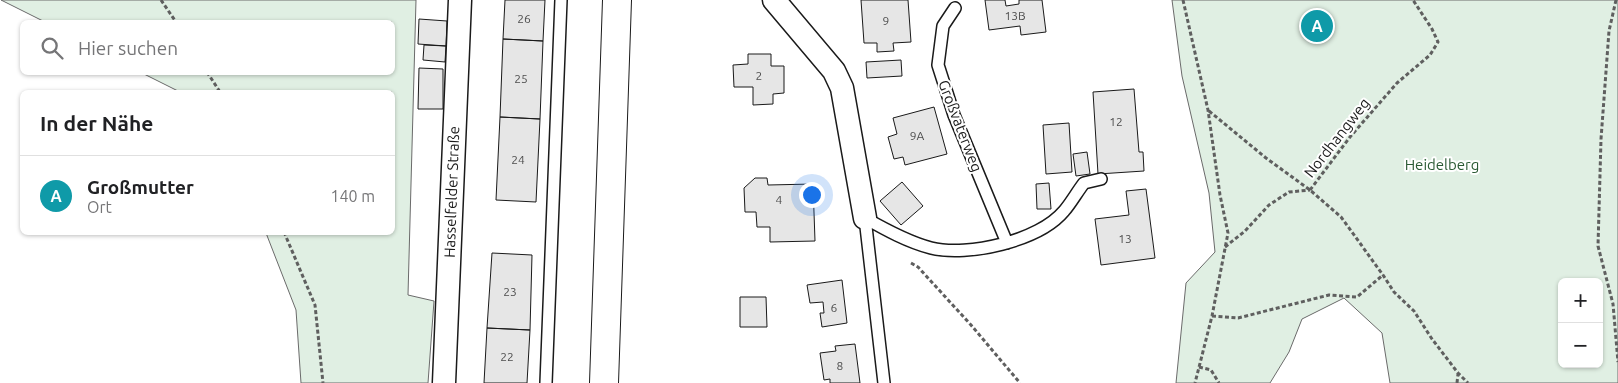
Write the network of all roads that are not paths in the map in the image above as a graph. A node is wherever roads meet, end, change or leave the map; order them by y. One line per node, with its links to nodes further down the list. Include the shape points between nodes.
1 (460, 0): 9 (street, Hasselfelder Straße)
2 (561, 0): 10 (lane)
3 (617, 0): 11 (main road)
4 (774, 0): 7 (street, via 834,72 842,88)
5 (955, 8): 8 (lane, Großvaterweg, via 942,26 938,65 954,115)
6 (1101, 179): 8 (lane, via 1084,183 1063,213 1038,231)
7 (865, 218): 8 (lane, via 907,240 933,248 970,251); 12 (lane)
8 (1007, 243)
9 (444, 383)
10 (546, 383)
11 (604, 383)
12 (884, 383)

